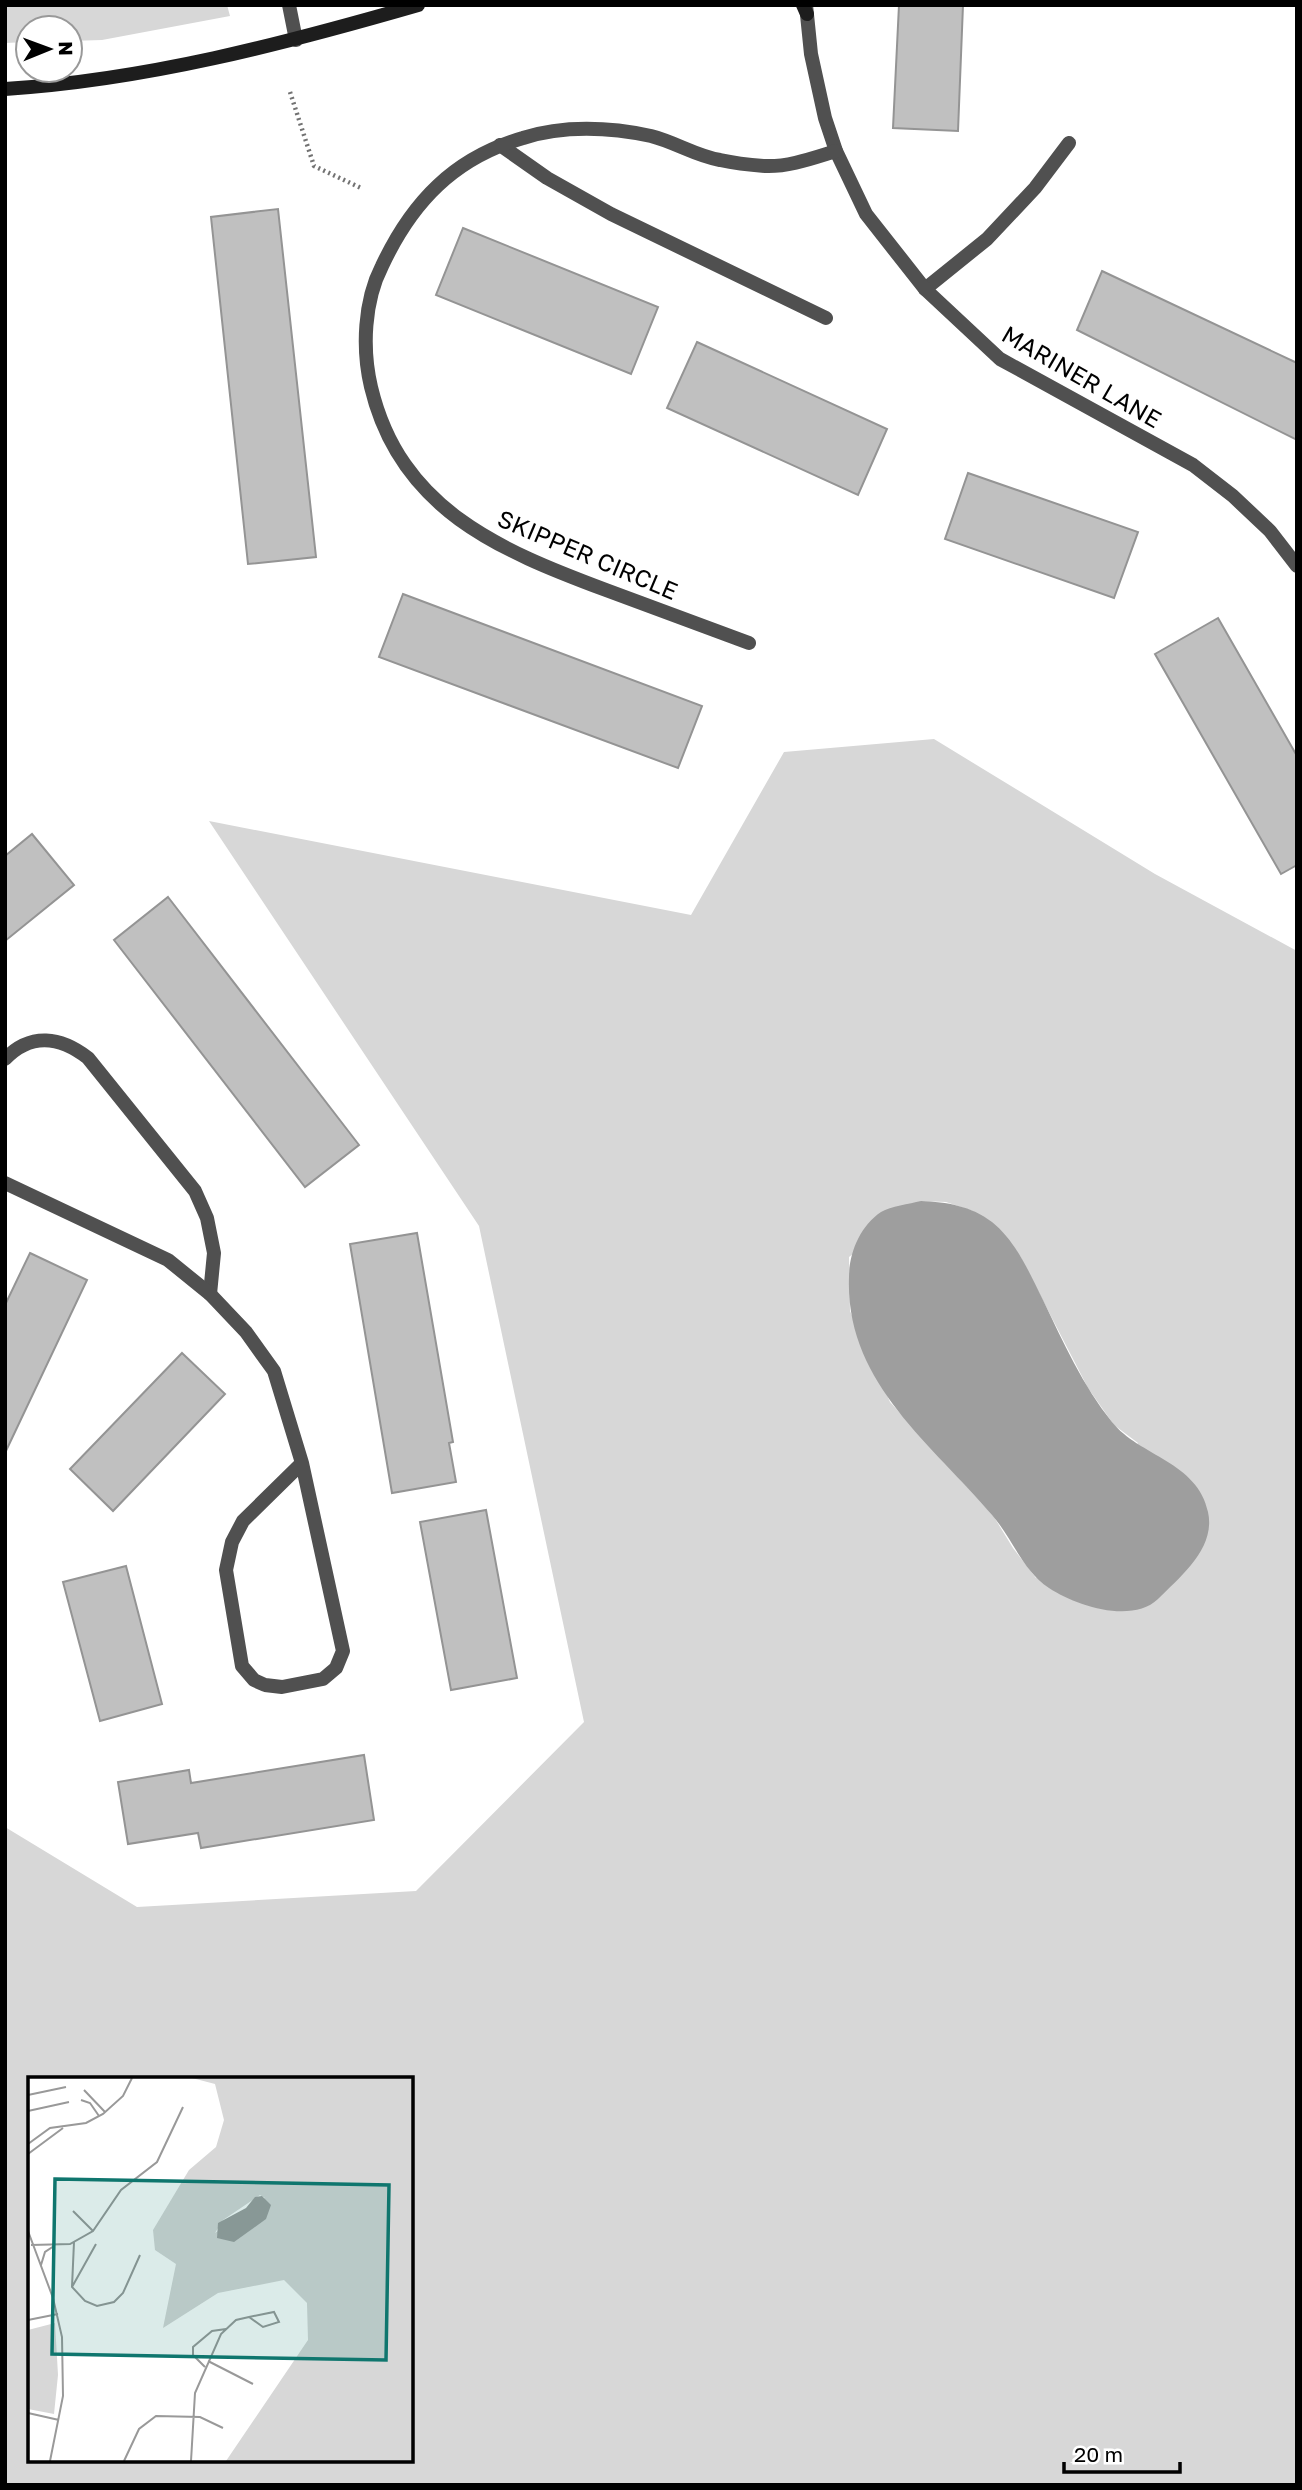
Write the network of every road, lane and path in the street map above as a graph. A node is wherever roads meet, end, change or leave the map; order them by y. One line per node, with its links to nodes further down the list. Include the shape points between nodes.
1 (289, 5): 4 (street)
2 (418, 5): 4 (street)
3 (806, 8): 9 (street, MARINER LANE, via 814,67)
4 (296, 40): 5 (street, via 153,71)
5 (5, 89)
6 (290, 92): 10 (path, via 314,166)
7 (1069, 143): 11 (street, via 987,239)
8 (500, 145): 9 (street, SKIPPER CIRCLE, via 570,129 607,129 653,136 719,160 766,166); 12 (street, via 611,214); 14 (street, SKIPPER CIRCLE, via 458,167 426,195 395,237 376,276 366,328 367,372 377,415 398,456 426,493 462,523 560,573)
9 (836, 151): 11 (street, MARINER LANE, via 866,214)
10 (361, 188)
11 (925, 289): 13 (street, MARINER LANE, via 1000,359 1193,465 1270,531)
12 (826, 318)
13 (1297, 566)
14 (749, 643)
15 (5, 1059): 17 (street, via 34,1041 57,1041 88,1058 195,1191 207,1218 214,1254)
16 (5, 1183): 17 (street, via 168,1260)
17 (210, 1294): 18 (street, via 274,1371)
18 (302, 1462): 18 (street, via 243,1521 232,1542 226,1570 242,1666 265,1685 282,1687 323,1679 336,1668 343,1651)

